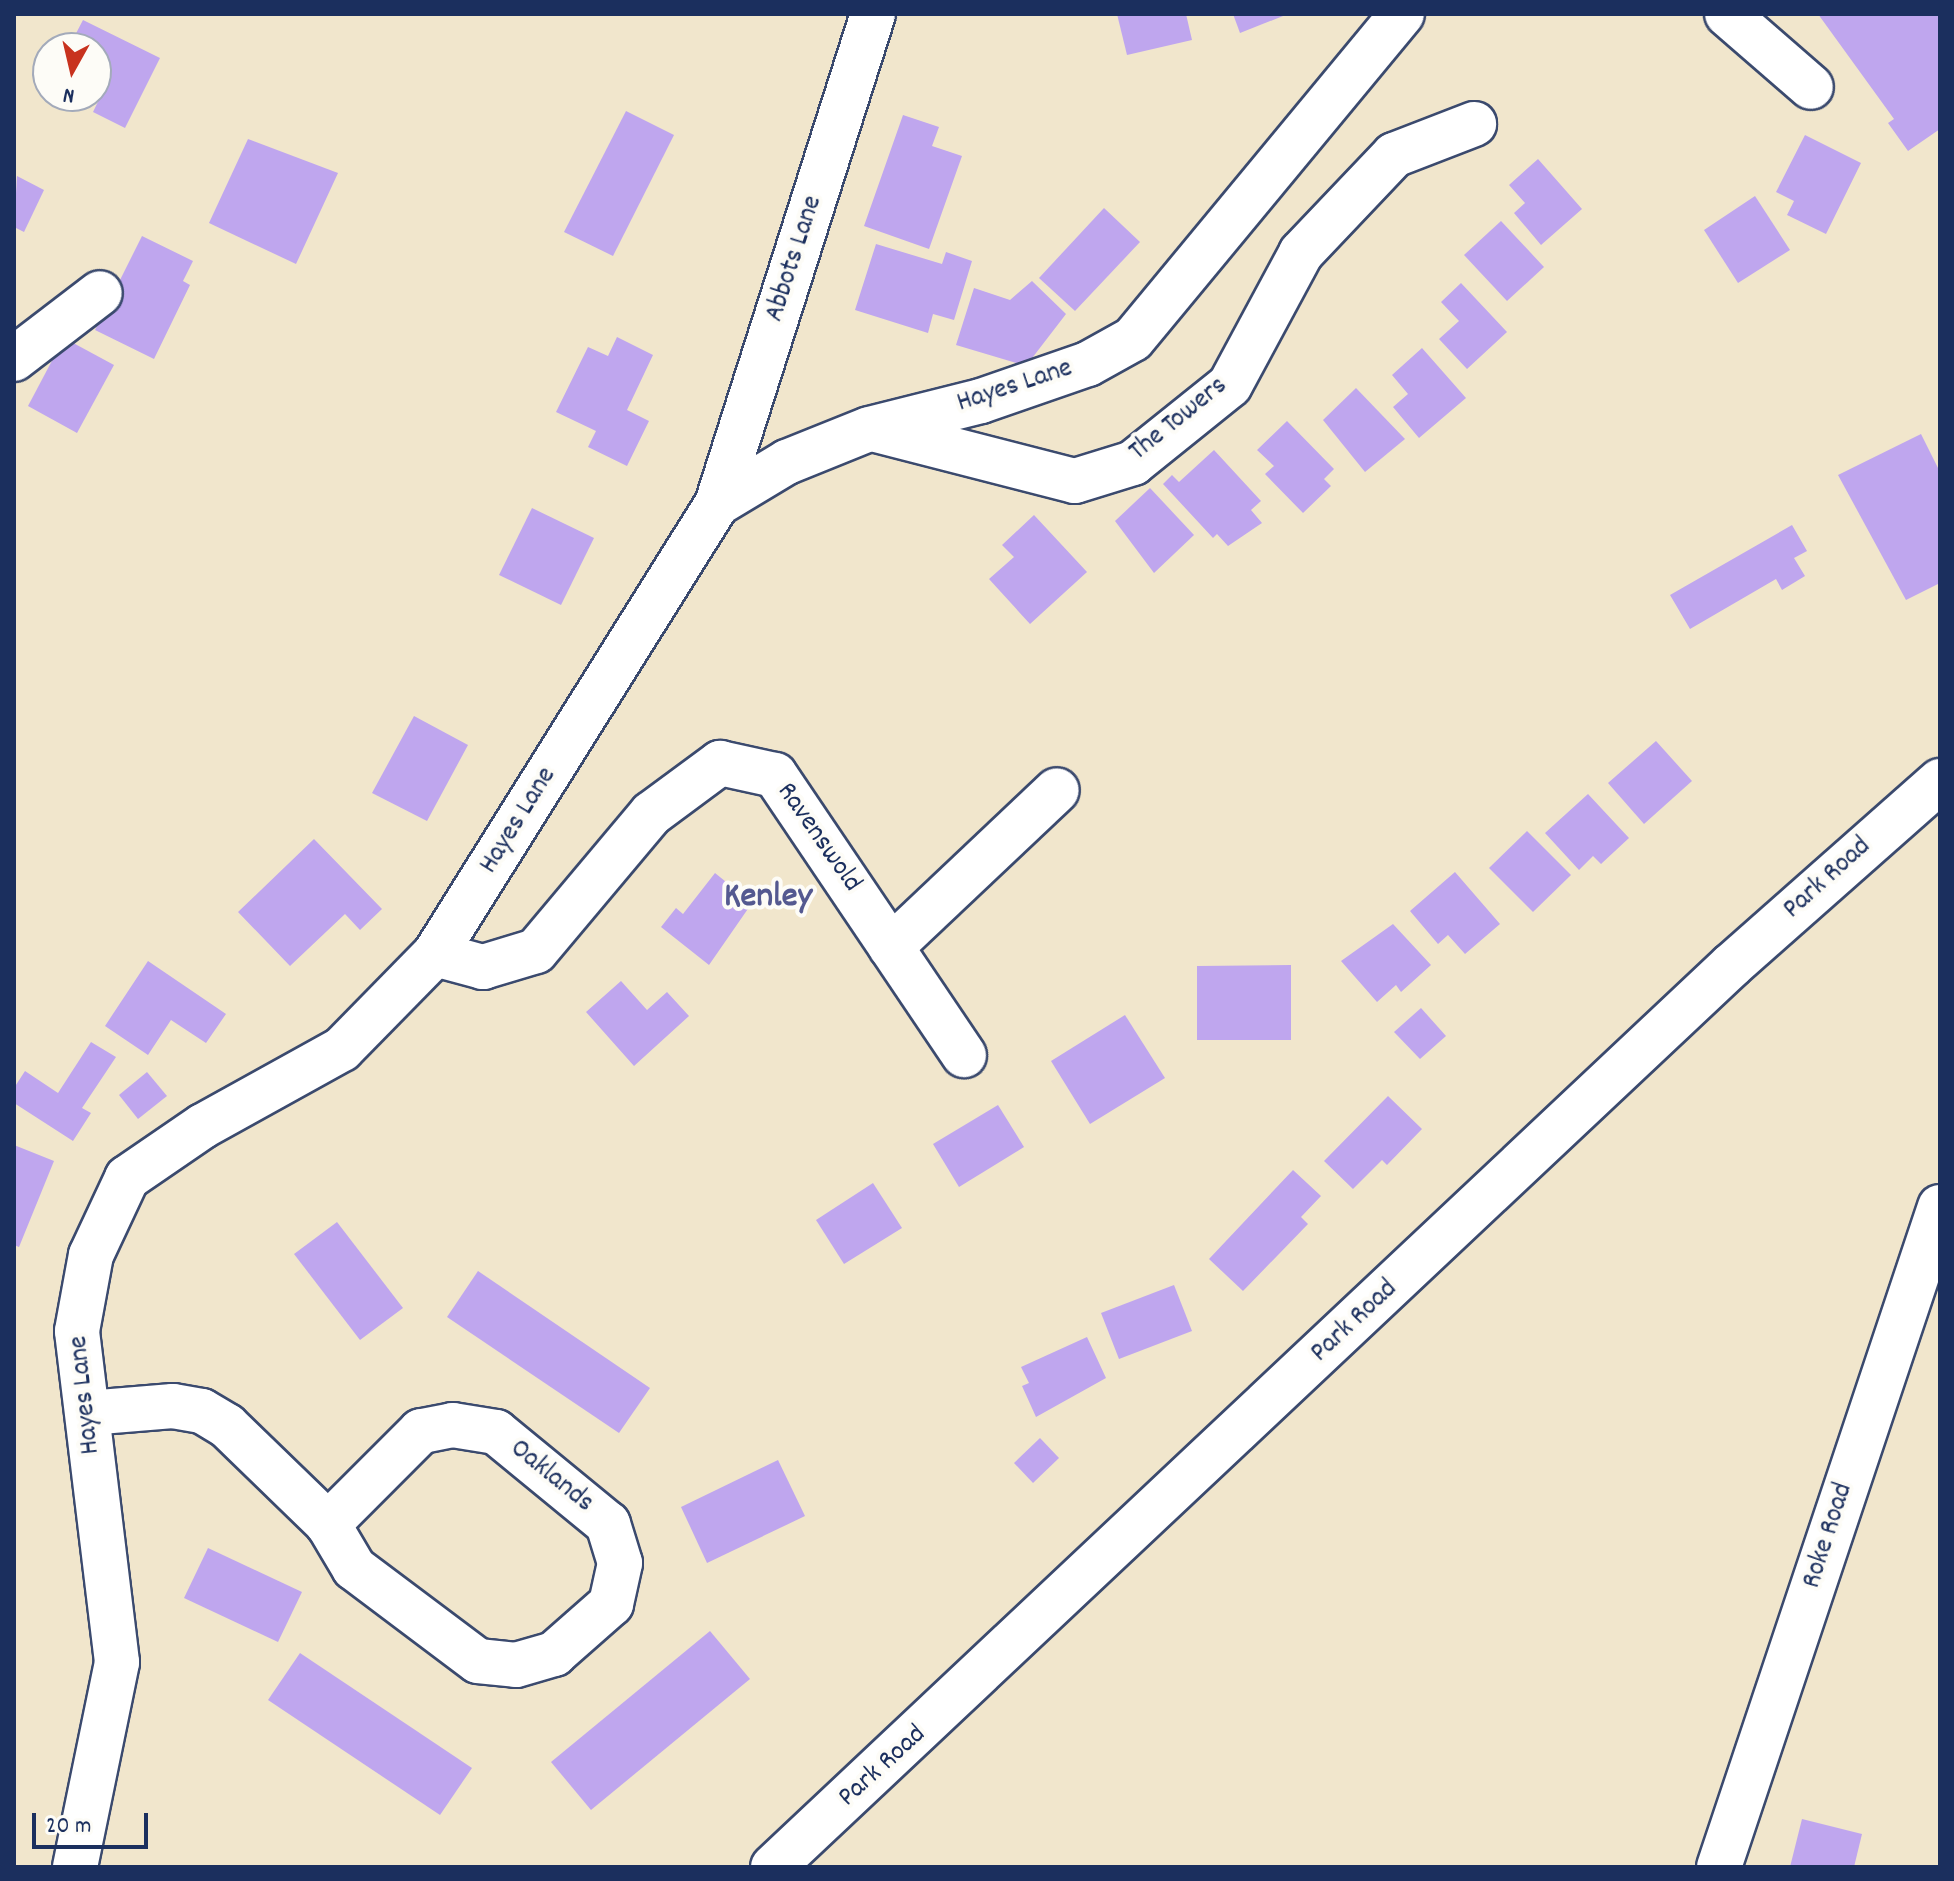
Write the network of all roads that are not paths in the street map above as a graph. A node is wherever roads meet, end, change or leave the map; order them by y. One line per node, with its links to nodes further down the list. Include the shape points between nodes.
1 (873, 14): 9 (street, Abbots Lane)
2 (1402, 14): 8 (street, Hayes Lane, via 1133,339 1088,364 981,401)
3 (1727, 14): 4 (street)
4 (1811, 87)
5 (1474, 124): 8 (street, The Towers, via 1394,155 1301,253 1230,385 1133,463 1075,481)
6 (100, 293): 7 (street)
7 (14, 359)
8 (869, 429): 9 (street, Hayes Lane, via 787,462)
9 (717, 504): 13 (street, Hayes Lane)
10 (1940, 781): 18 (street, Park Road, via 1732,965)
11 (1057, 790): 12 (street)
12 (891, 947): 13 (street, Ravenswold, via 775,775 720,763 651,814 536,951 483,967); 14 (street, Ravenswold)
13 (435, 954): 16 (street, Hayes Lane, via 342,1049 203,1126 127,1178 91,1255 77,1331)
14 (964, 1055)
15 (1940, 1207): 20 (street, Roke Road)
16 (88, 1413): 17 (street, Oaklands, via 173,1406 202,1411 227,1426); 19 (street, Hayes Lane, via 117,1662)
17 (328, 1524): 17 (street, Oaklands, via 354,1568 478,1661 516,1665 554,1654 611,1604 620,1563 608,1524 496,1432 453,1425 421,1431)
18 (781, 1864)
19 (75, 1867)
20 (1719, 1867)

